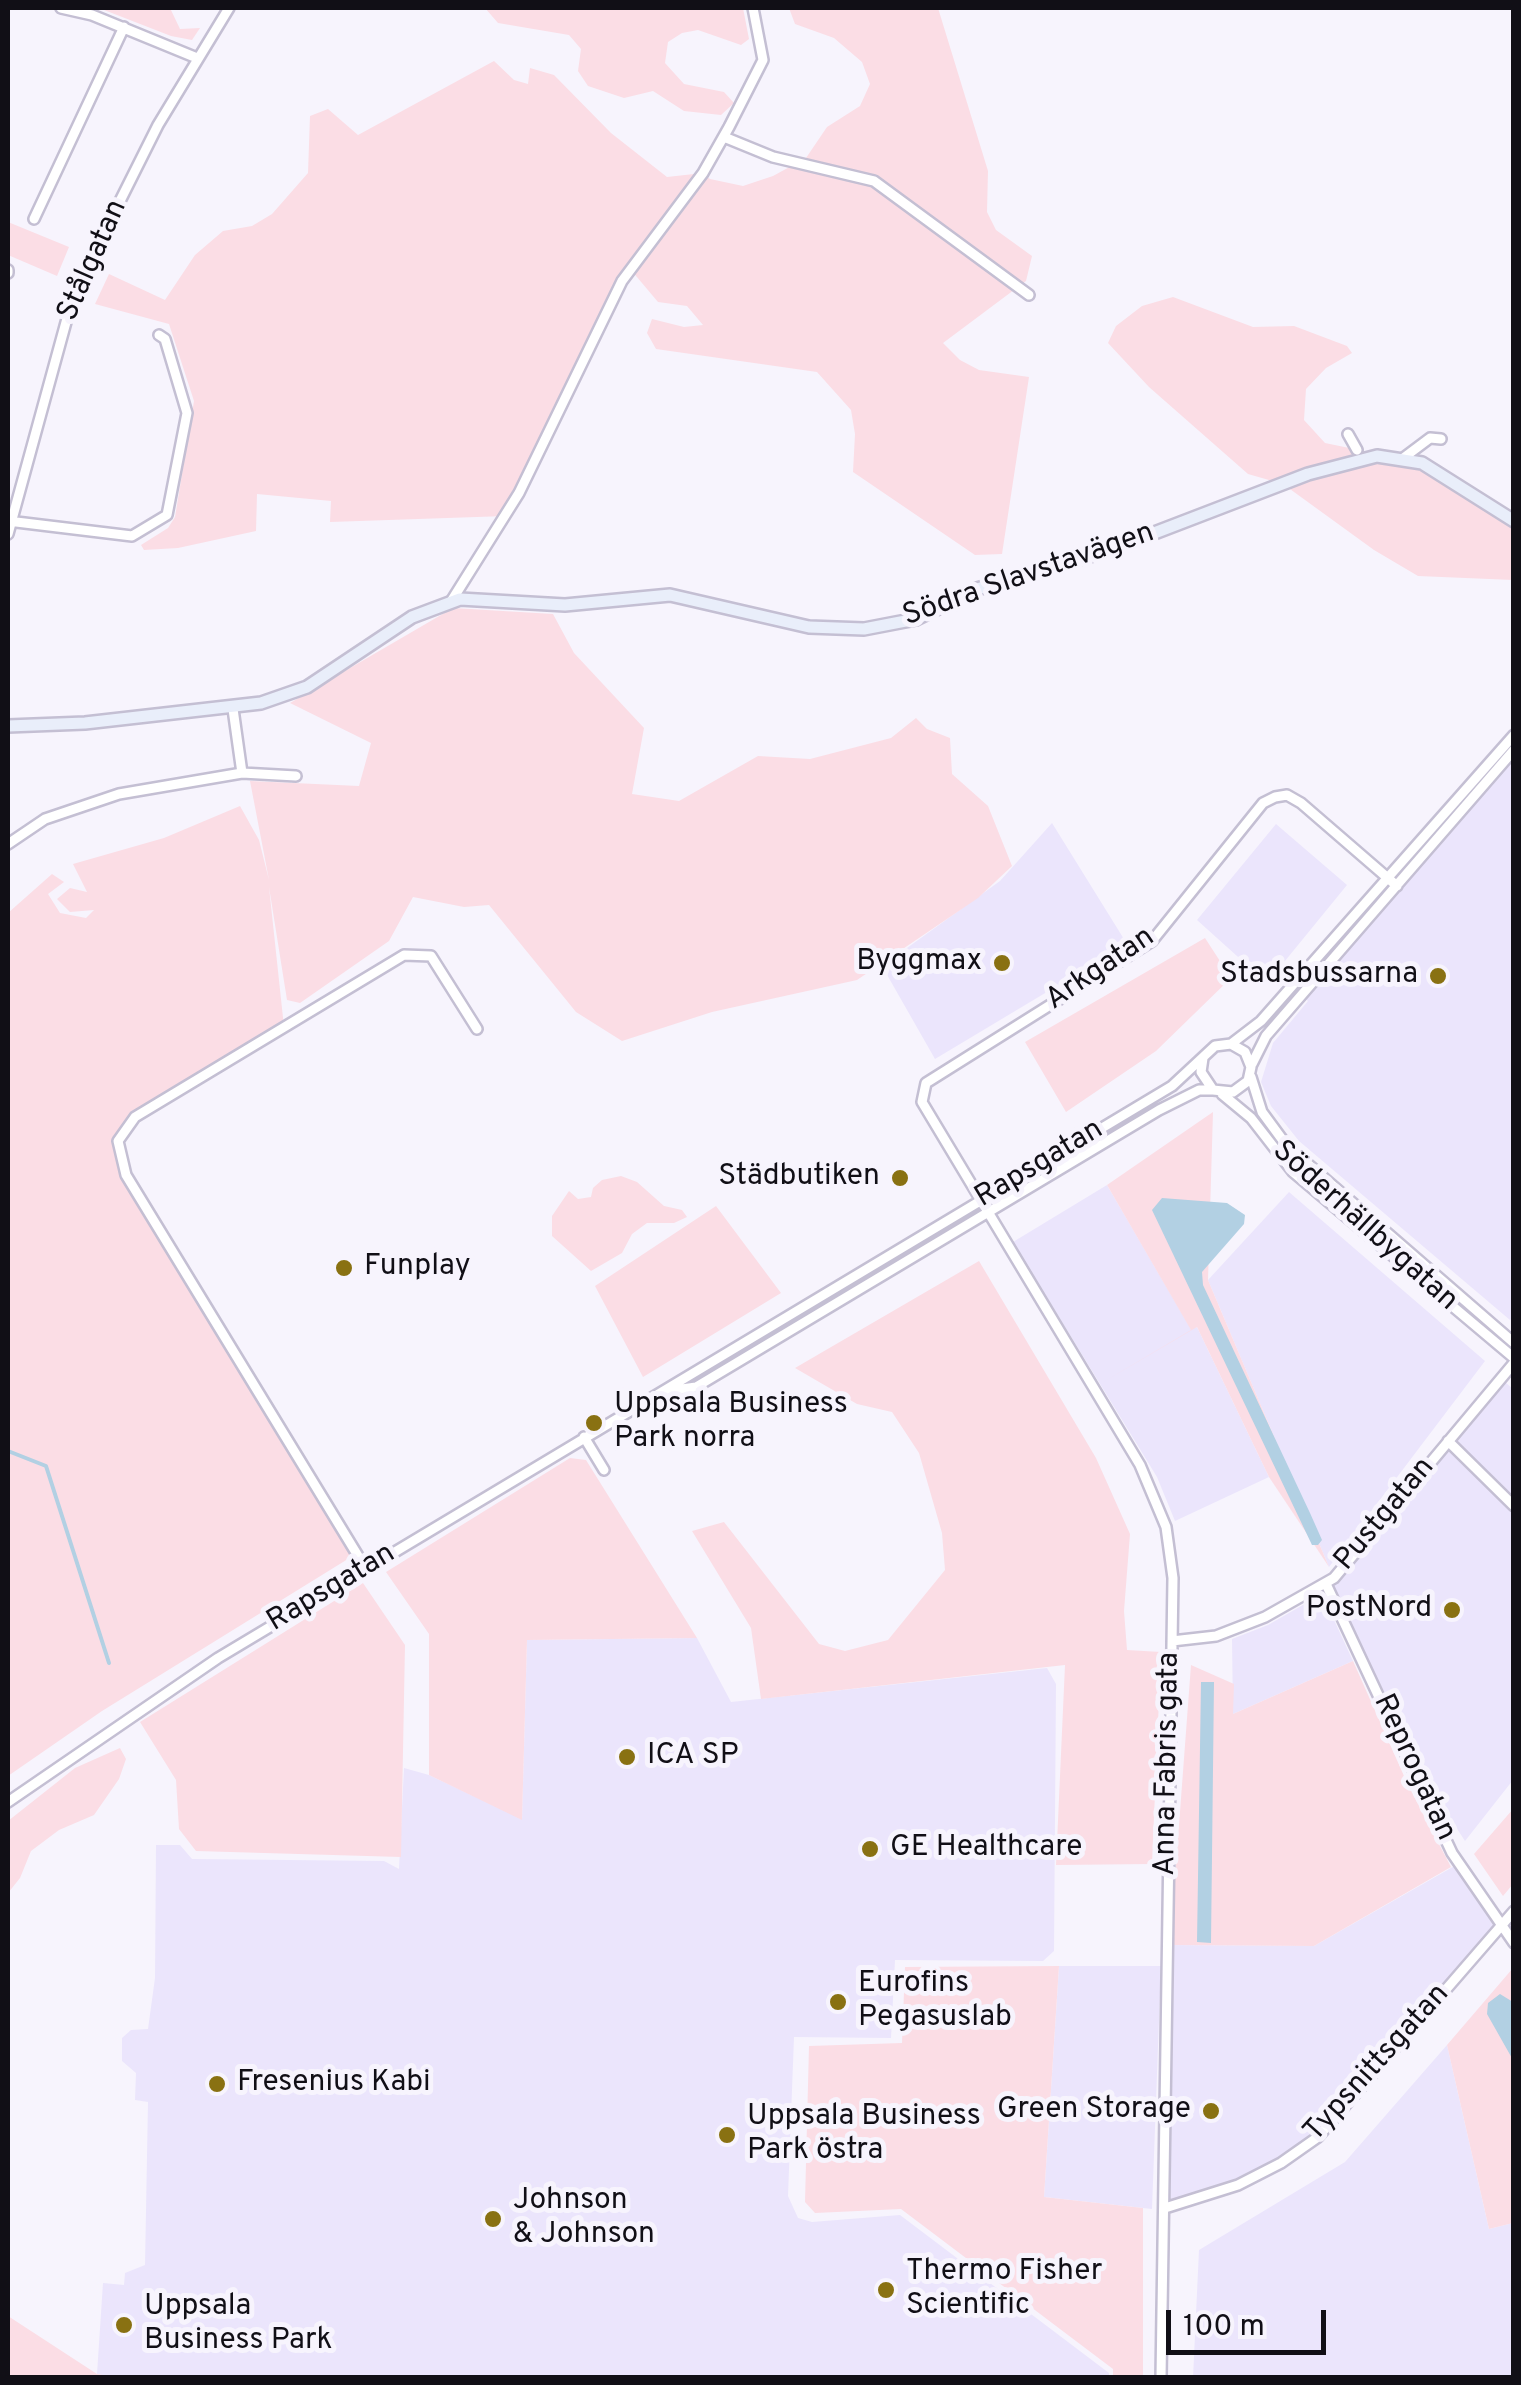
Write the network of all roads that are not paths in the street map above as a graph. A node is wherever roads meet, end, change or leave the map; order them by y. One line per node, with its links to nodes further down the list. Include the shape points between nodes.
1 (61, 8): 4 (street)
2 (229, 8): 5 (street, Stålgatan)
3 (753, 8): 6 (street, via 763,60)
4 (124, 27): 5 (street); 7 (street)
5 (196, 58): 15 (street, Stålgatan, via 74,293)
6 (724, 137): 8 (street, via 773,157 874,181); 18 (street, via 622,281 519,494)
7 (34, 219)
8 (1030, 295)
9 (158, 335): 17 (street, via 187,413 167,516 132,536)
10 (1348, 434): 12 (street)
11 (1431, 436): 13 (street)
12 (1357, 450)
13 (1402, 459): 16 (street, Södra Slavstavägen, via 1422,462); 18 (street, Södra Slavstavägen, via 1377,456 1308,474 1110,550 977,589 916,619 864,629 809,627 670,596 565,606)
14 (8, 494): 15 (street)
15 (19, 498): 17 (street, Stålgatan)
16 (1514, 522)
17 (9, 526)
18 (452, 600): 19 (street, Södra Slavstavägen, via 412,617 308,687)
19 (233, 709): 20 (street, Södra Slavstavägen); 24 (street)
20 (8, 726)
21 (1514, 735): 23 (street)
22 (1514, 750): 23 (street)
23 (1493, 766): 27 (street)
24 (242, 772): 25 (street); 26 (street, via 102,798 45,819)
25 (296, 776)
26 (8, 844)
27 (1393, 882): 29 (street, via 1261,1022); 31 (street, via 1266,1036); 33 (street, Arkgatan, via 1301,802 1287,796 1263,803 1152,941 926,1082 922,1102 928,1119)
28 (477, 1028): 42 (street, via 431,956 404,955 135,1118 118,1141 126,1175)
29 (1230, 1044): 30 (street, via 1214,1046); 31 (street, via 1244,1052)
30 (1203, 1058): 32 (street, via 1201,1072); 33 (street, Rapsgatan, via 1172,1086)
31 (1251, 1071): 32 (street, via 1238,1090); 35 (street, Söderhällbygatan, via 1262,1112 1287,1146)
32 (1216, 1091): 34 (street, Rapsgatan, via 1199,1090 1169,1104); 36 (street, Söderhällbygatan, via 1250,1118 1293,1172)
33 (979, 1202): 34 (street, Anna Fabris gata); 37 (street, Rapsgatan)
34 (987, 1213): 37 (street, Rapsgatan, via 696,1387); 44 (street, Anna Fabris gata, via 1151,1490 1166,1527)
35 (1514, 1343)
36 (1514, 1360): 39 (street, Pustgatan)
37 (666, 1392): 38 (street, Rapsgatan)
38 (584, 1438): 40 (street); 42 (street, Rapsgatan)
39 (1448, 1441): 41 (street); 43 (street, Pustgatan)
40 (604, 1470)
41 (1514, 1506)
42 (366, 1568): 45 (street, Rapsgatan, via 132,1714)
43 (1326, 1584): 44 (street, Pustgatan, via 1216,1636); 47 (street, Reprogatan, via 1452,1853)
44 (1172, 1640): 49 (street, Anna Fabris gata)
45 (8, 1802)
46 (1514, 1911): 47 (street, Typsnittsgatan)
47 (1500, 1927): 48 (street, Reprogatan); 49 (street, Typsnittsgatan, via 1318,2137 1238,2186)
48 (1514, 1944)
49 (1164, 2208): 50 (street, Anna Fabris gata)
50 (1162, 2378)

